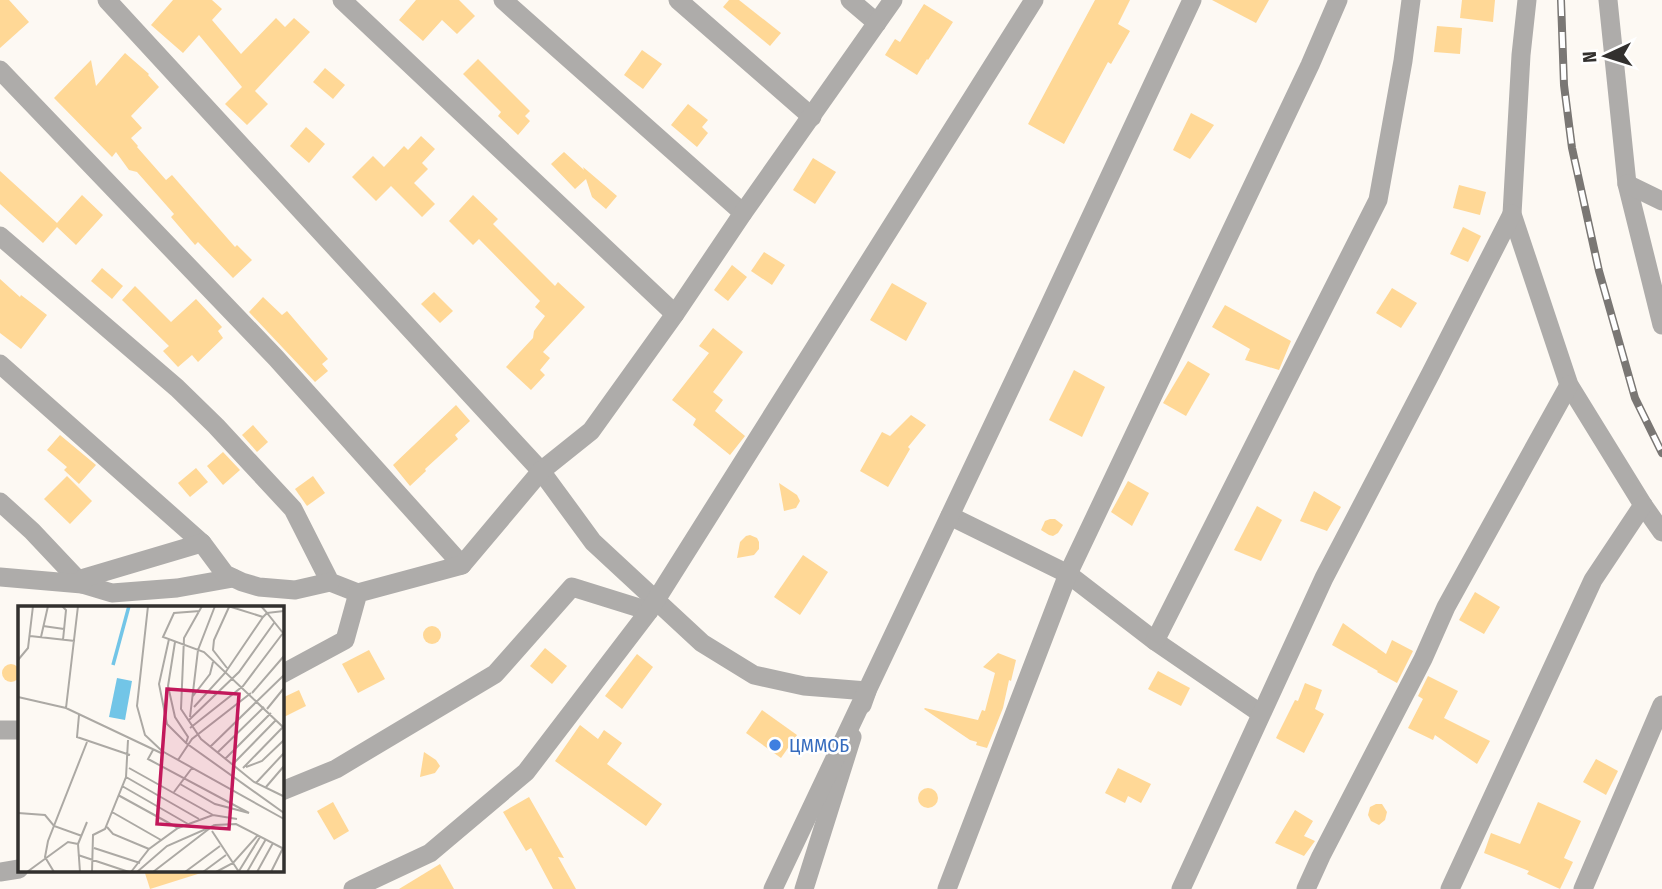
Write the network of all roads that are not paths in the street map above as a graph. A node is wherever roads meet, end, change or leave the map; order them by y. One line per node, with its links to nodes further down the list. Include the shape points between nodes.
1 (107, 0): 25 (street)
2 (342, 0): 21 (street)
3 (503, 0): 18 (street)
4 (678, 0): 15 (street)
5 (850, 0): 13 (street)
6 (893, 0): 13 (street)
7 (1034, 0): 38 (street)
8 (1192, 0): 28 (street)
9 (1338, 0): 32 (street)
10 (1411, 0): 39 (street, via 1378,200)
11 (1527, 0): 19 (street)
12 (1608, 0): 16 (street)
13 (877, 23): 15 (street)
14 (0, 70): 31 (street, via 276,358)
15 (812, 117): 18 (street)
16 (1627, 184): 17 (street); 22 (street)
17 (1662, 201)
18 (743, 214): 21 (street)
19 (1512, 214): 24 (street); 43 (street, via 1324,578)
20 (0, 236): 35 (street, via 216,426 293,509)
21 (676, 314): 25 (street, via 591,431)
22 (1662, 325)
23 (0, 364): 30 (street)
24 (1569, 386): 27 (street); 54 (street, via 1446,607)
25 (541, 471): 31 (street); 38 (street, via 593,542)
26 (0, 502): 36 (street)
27 (1643, 505): 29 (street); 55 (street, via 1593,580)
28 (950, 516): 32 (street); 41 (street)
29 (1662, 532)
30 (202, 543): 34 (street); 36 (street, via 84,578)
31 (462, 565): 37 (street)
32 (1068, 574): 39 (street); 52 (street)
33 (0, 577): 36 (street)
34 (233, 578): 35 (street, via 259,587 295,590); 36 (street, via 112,593)
35 (330, 582): 37 (street)
36 (82, 584)
37 (358, 593): 40 (street, via 345,640)
38 (653, 605): 41 (street, via 754,675 804,687); 46 (street, via 572,587 495,674 336,769); 49 (street, via 526,772 430,853)
39 (1155, 641): 43 (street)
40 (284, 673)
41 (867, 691): 50 (street); 51 (street)
42 (1662, 705): 56 (street)
43 (1260, 713): 53 (street)
44 (0, 730): 45 (street)
45 (18, 730)
46 (284, 790)
47 (18, 869): 48 (street)
48 (0, 872)
49 (353, 889)
50 (773, 889)
51 (804, 889)
52 (947, 889)
53 (1181, 889)
54 (1306, 889)
55 (1450, 889)
56 (1583, 889)

